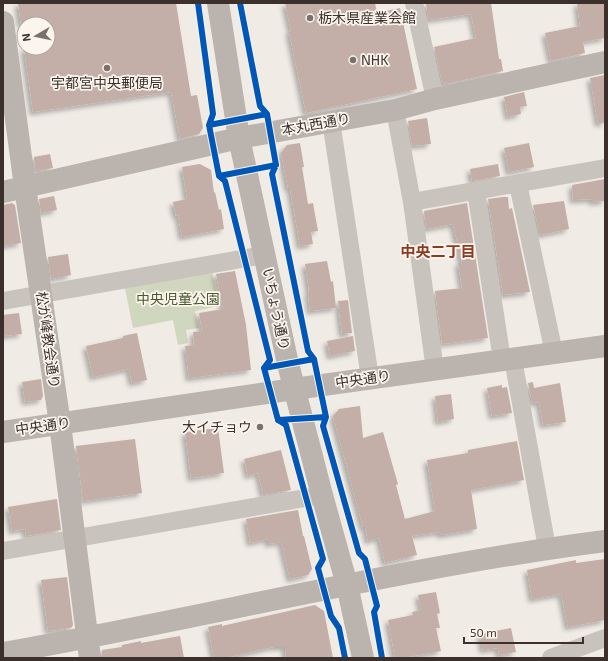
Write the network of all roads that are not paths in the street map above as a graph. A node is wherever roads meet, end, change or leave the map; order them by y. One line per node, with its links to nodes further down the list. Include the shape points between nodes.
1 (218, 3): 9 (street, いちょう通り)
2 (414, 3): 6 (street)
3 (3, 22): 4 (street, 松が峰教会通り)
4 (5, 53): 12 (street, 松が峰教会通り)
5 (605, 62): 6 (street, 本丸西通り)
6 (435, 99): 7 (street, 本丸西通り)
7 (395, 110): 8 (street, 本丸西通り); 15 (street)
8 (330, 121): 9 (street, 本丸西通り); 23 (street)
9 (239, 138): 12 (street, 本丸西通り); 16 (street, いちょう通り)
10 (605, 168): 11 (street)
11 (518, 184): 13 (street); 20 (street)
12 (25, 187): 14 (street, 本丸西通り); 17 (street, 松が峰教会通り)
13 (476, 191): 15 (street); 21 (street)
14 (3, 192)
15 (412, 202): 22 (street)
16 (264, 255): 17 (street); 24 (street, いちょう通り)
17 (41, 294): 18 (street); 25 (street, 松が峰教会通り)
18 (3, 300)
19 (605, 346): 20 (street, 中央通り)
20 (554, 353): 21 (street, 中央通り)
21 (507, 359): 22 (street, 中央通り); 30 (street)
22 (435, 370): 23 (street, 中央通り)
23 (370, 378): 24 (street, 中央通り)
24 (294, 389): 25 (street, 中央通り); 27 (street, いちょう通り)
25 (60, 424): 26 (street, 中央通り); 28 (street, 松が峰教会通り)
26 (3, 432)
27 (322, 495): 28 (street); 32 (street, いちょう通り)
28 (74, 540): 31 (street); 34 (street, 松が峰教会通り)
29 (605, 541): 30 (street)
30 (547, 548): 32 (street)
31 (3, 551)
32 (347, 586): 34 (street); 36 (street, いちょう通り)
33 (605, 638): 37 (street)
34 (89, 648): 35 (street)
35 (3, 654)
36 (363, 658)
37 (551, 658)

